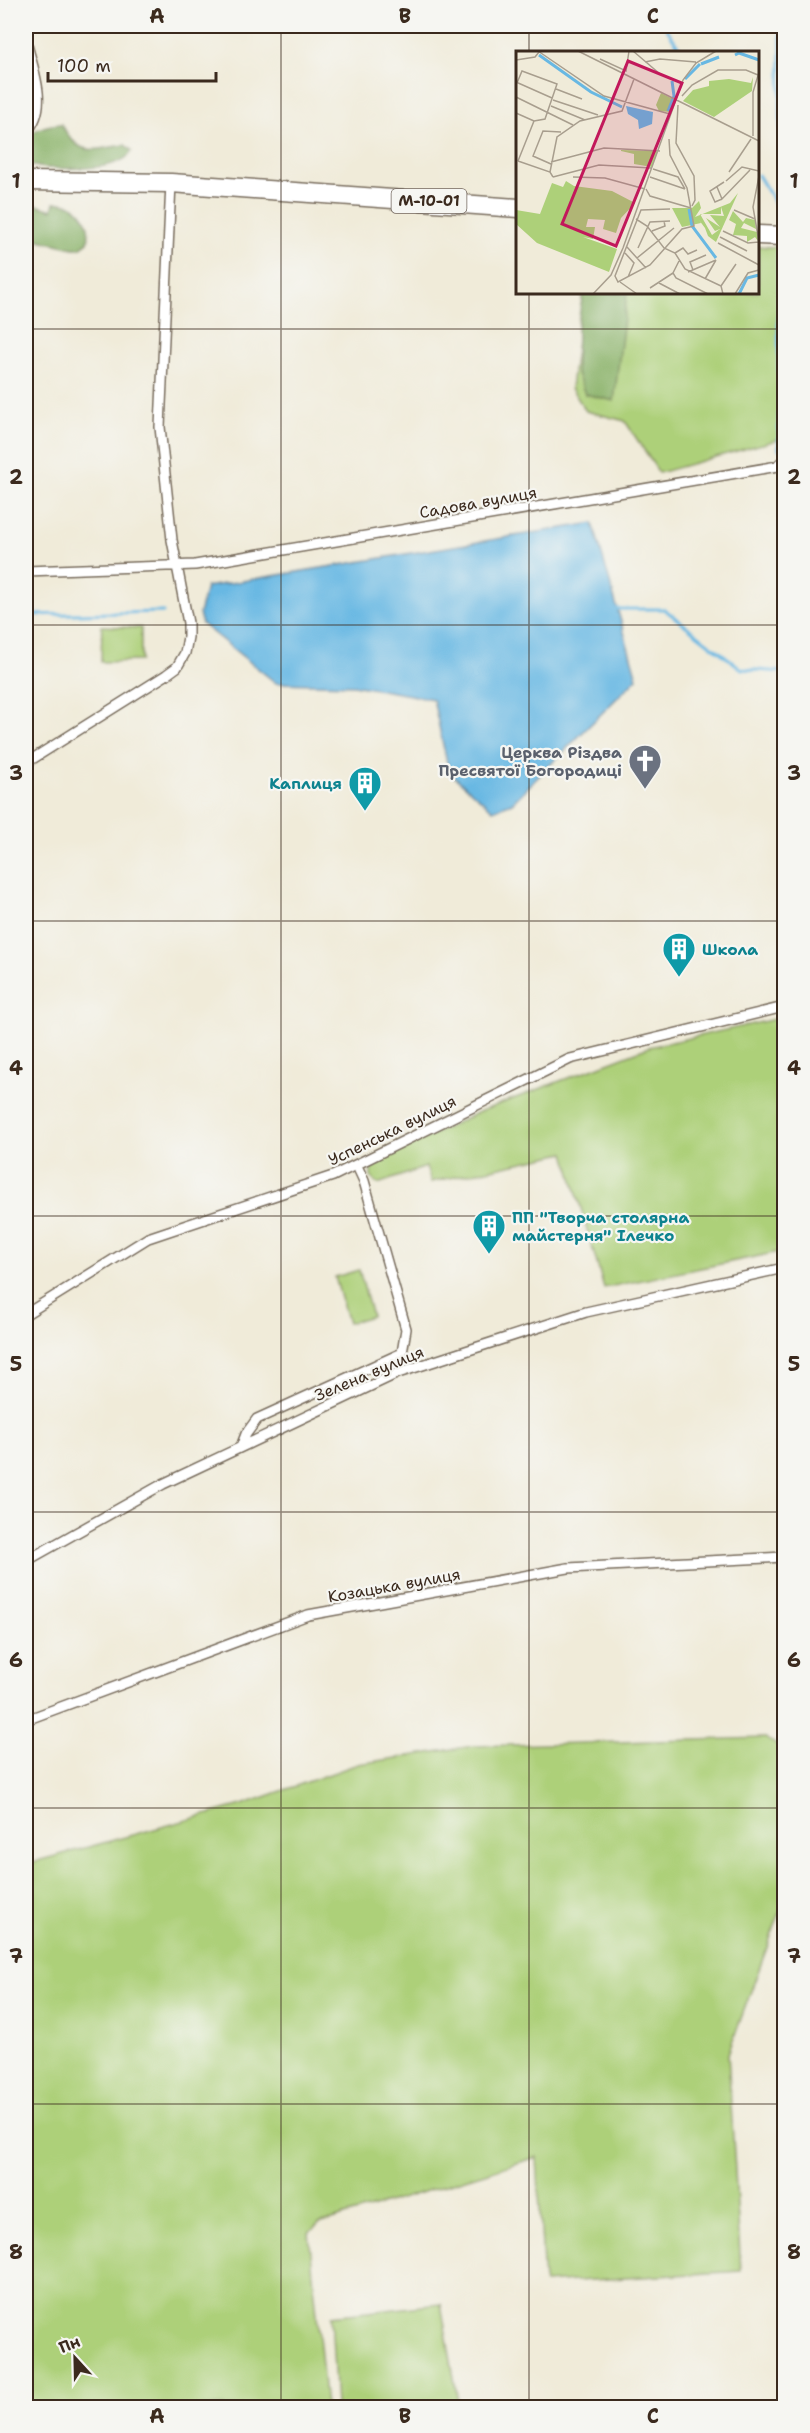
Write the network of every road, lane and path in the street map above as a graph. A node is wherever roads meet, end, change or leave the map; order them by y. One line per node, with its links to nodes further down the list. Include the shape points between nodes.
1 (26, 41): 2 (street, via 39,110)
2 (26, 132)
3 (26, 181): 4 (highway, М-10-01)
4 (171, 183): 5 (highway, М-10-01); 9 (street, via 160,427)
5 (516, 208)
6 (759, 235): 7 (highway)
7 (784, 236)
8 (783, 465): 9 (street, Садова вулиця)
9 (177, 567): 10 (street, Садова вулиця); 11 (street, via 188,623 184,653 177,667)
10 (26, 571)
11 (26, 763)
12 (784, 1007): 13 (street, Успенська вулиця, via 570,1059)
13 (357, 1166): 15 (street, Успенська вулиця, via 148,1238); 16 (street, via 406,1329)
14 (784, 1268): 17 (street, Зелена вулиця, via 586,1312)
15 (26, 1314)
16 (402, 1353): 17 (street); 18 (street, via 257,1419)
17 (406, 1370): 18 (street, Зелена вулиця)
18 (242, 1447): 20 (street, Зелена вулиця, via 163,1484)
19 (784, 1557): 21 (street, Козацька вулиця, via 568,1568 308,1615)
20 (26, 1561)
21 (26, 1720)

